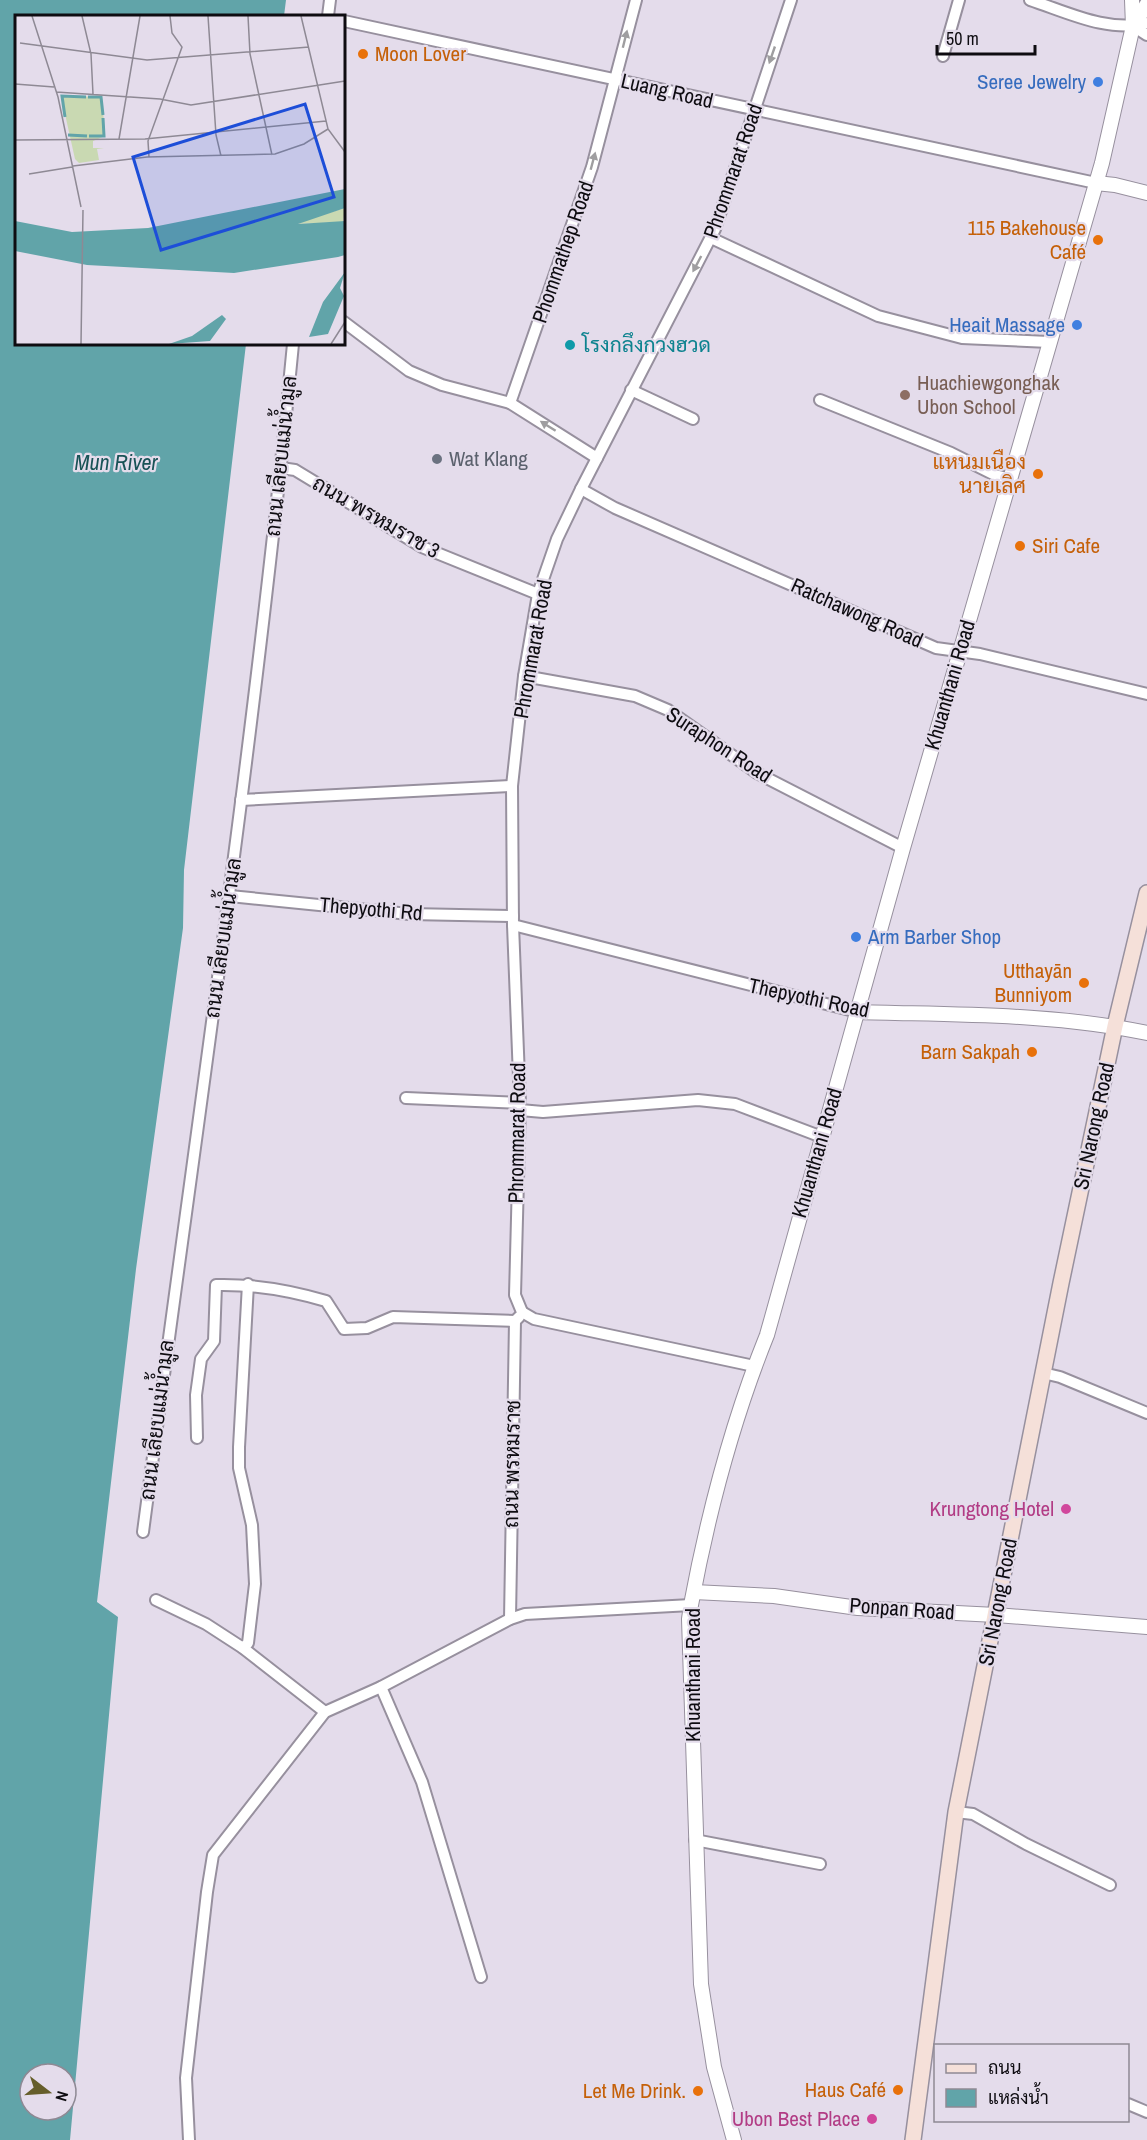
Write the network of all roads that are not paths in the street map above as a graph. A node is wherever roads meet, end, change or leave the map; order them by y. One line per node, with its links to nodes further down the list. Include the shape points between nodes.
1 (330, 0): 8 (street)
2 (636, 0): 14 (street, Phommathep Road, one-way to 2)
3 (791, 0): 15 (street, Phrommarat Road, one-way to 15)
4 (959, 0): 13 (street)
5 (1030, 0): 11 (street, via 1110,26)
6 (1132, 0): 11 (street)
7 (1147, 4): 11 (street)
8 (328, 15)
9 (345, 21): 14 (street, Luang Road)
10 (1147, 23): 11 (street)
11 (1133, 26): 12 (street); 16 (street, Khuanthani Road)
12 (1147, 35)
13 (943, 56)
14 (615, 78): 15 (street, Luang Road); 24 (street, Phommathep Road, one-way to 14, via 592,166)
15 (753, 111): 16 (street, Luang Road); 18 (street, Phrommarat Road, via 730,191)
16 (1096, 183): 17 (street); 20 (street, Khuanthani Road)
17 (1147, 193)
18 (711, 238): 20 (street, via 879,316 962,338); 22 (street, Phrommarat Road, one-way to 22)
19 (345, 323): 24 (street, via 409,371 441,386)
20 (1049, 342): 28 (street, Khuanthani Road)
21 (293, 345): 27 (street, ถนน เลียบแม่น้ำมูล)
22 (631, 390): 25 (street); 26 (street, Phrommarat Road)
23 (820, 400): 28 (street)
24 (510, 403): 26 (street, one-way to 24)
25 (693, 419)
26 (597, 458): 29 (street, Phrommarat Road)
27 (281, 468): 30 (street, ถนน พรหมราช 3, via 295,470 422,547); 35 (street, ถนน เลียบแม่น้ำมูล)
28 (1011, 479): 31 (street, Khuanthani Road)
29 (581, 489): 30 (street, Phrommarat Road, via 557,539); 31 (street, Ratchawong Road, via 615,508 926,643)
30 (538, 594): 32 (street, Phrommarat Road)
31 (960, 651): 33 (street, Ratchawong Road); 36 (street, Khuanthani Road)
32 (524, 676): 34 (street, Phrommarat Road); 36 (street, Suraphon Road, via 635,696 668,710 757,773)
33 (1147, 693)
34 (512, 786): 35 (street); 39 (street, Phrommarat Road)
35 (241, 800): 38 (street, ถนน เลียบแม่น้ำมูล)
36 (903, 848): 40 (street, Khuanthani Road)
37 (1147, 893): 41 (main road, Sri Narong Road)
38 (230, 896): 39 (street, Thepyothi Rd); 53 (street, ถนน เลียบแม่น้ำมูล)
39 (513, 921): 40 (street, Thepyothi Road); 44 (street, Phrommarat Road)
40 (858, 1012): 41 (street, Thepyothi Road, via 1044,1019); 45 (street, Khuanthani Road)
41 (1115, 1026): 42 (street, Thepyothi Road); 50 (main road, Sri Narong Road)
42 (1147, 1033)
43 (406, 1098): 44 (street)
44 (520, 1107): 45 (street, via 543,1112 698,1100 735,1104); 47 (street, Phrommarat Road, via 515,1295)
45 (822, 1137): 49 (street, Khuanthani Road, via 770,1325)
46 (248, 1284): 48 (street, via 326,1301 344,1329 367,1328 393,1317); 52 (street, via 216,1285 214,1341 201,1359 195,1416); 59 (street, via 239,1468 252,1525 255,1584 248,1643)
47 (522, 1312): 48 (street); 49 (street, via 545,1322)
48 (515, 1322): 57 (street, ถนน พรหมราช)
49 (754, 1366): 54 (street, Khuanthani Road, via 712,1510)
50 (1043, 1373): 51 (street); 56 (main road, Sri Narong Road)
51 (1147, 1413)
52 (197, 1438)
53 (143, 1532)
54 (692, 1599): 56 (street, Ponpan Road, via 774,1596 858,1608); 57 (street, via 525,1614); 63 (street, Khuanthani Road, via 689,1630)
55 (156, 1600): 59 (street, via 207,1624)
56 (996, 1615): 58 (street, Ponpan Road); 62 (main road, Sri Narong Road)
57 (510, 1619): 60 (street)
58 (1147, 1627)
59 (243, 1648): 61 (street)
60 (381, 1687): 61 (street); 66 (street, via 422,1782)
61 (325, 1712): 69 (street, via 213,1855 186,2078)
62 (957, 1812): 65 (street, via 973,1814); 71 (main road, Sri Narong Road)
63 (695, 1840): 64 (street); 70 (street, Khuanthani Road, via 701,1984 714,2067)
64 (820, 1864)
65 (1110, 1885)
66 (481, 1977)
67 (1129, 2104): 68 (street)
68 (1147, 2112)
69 (189, 2140)
70 (734, 2140)
71 (913, 2140)

